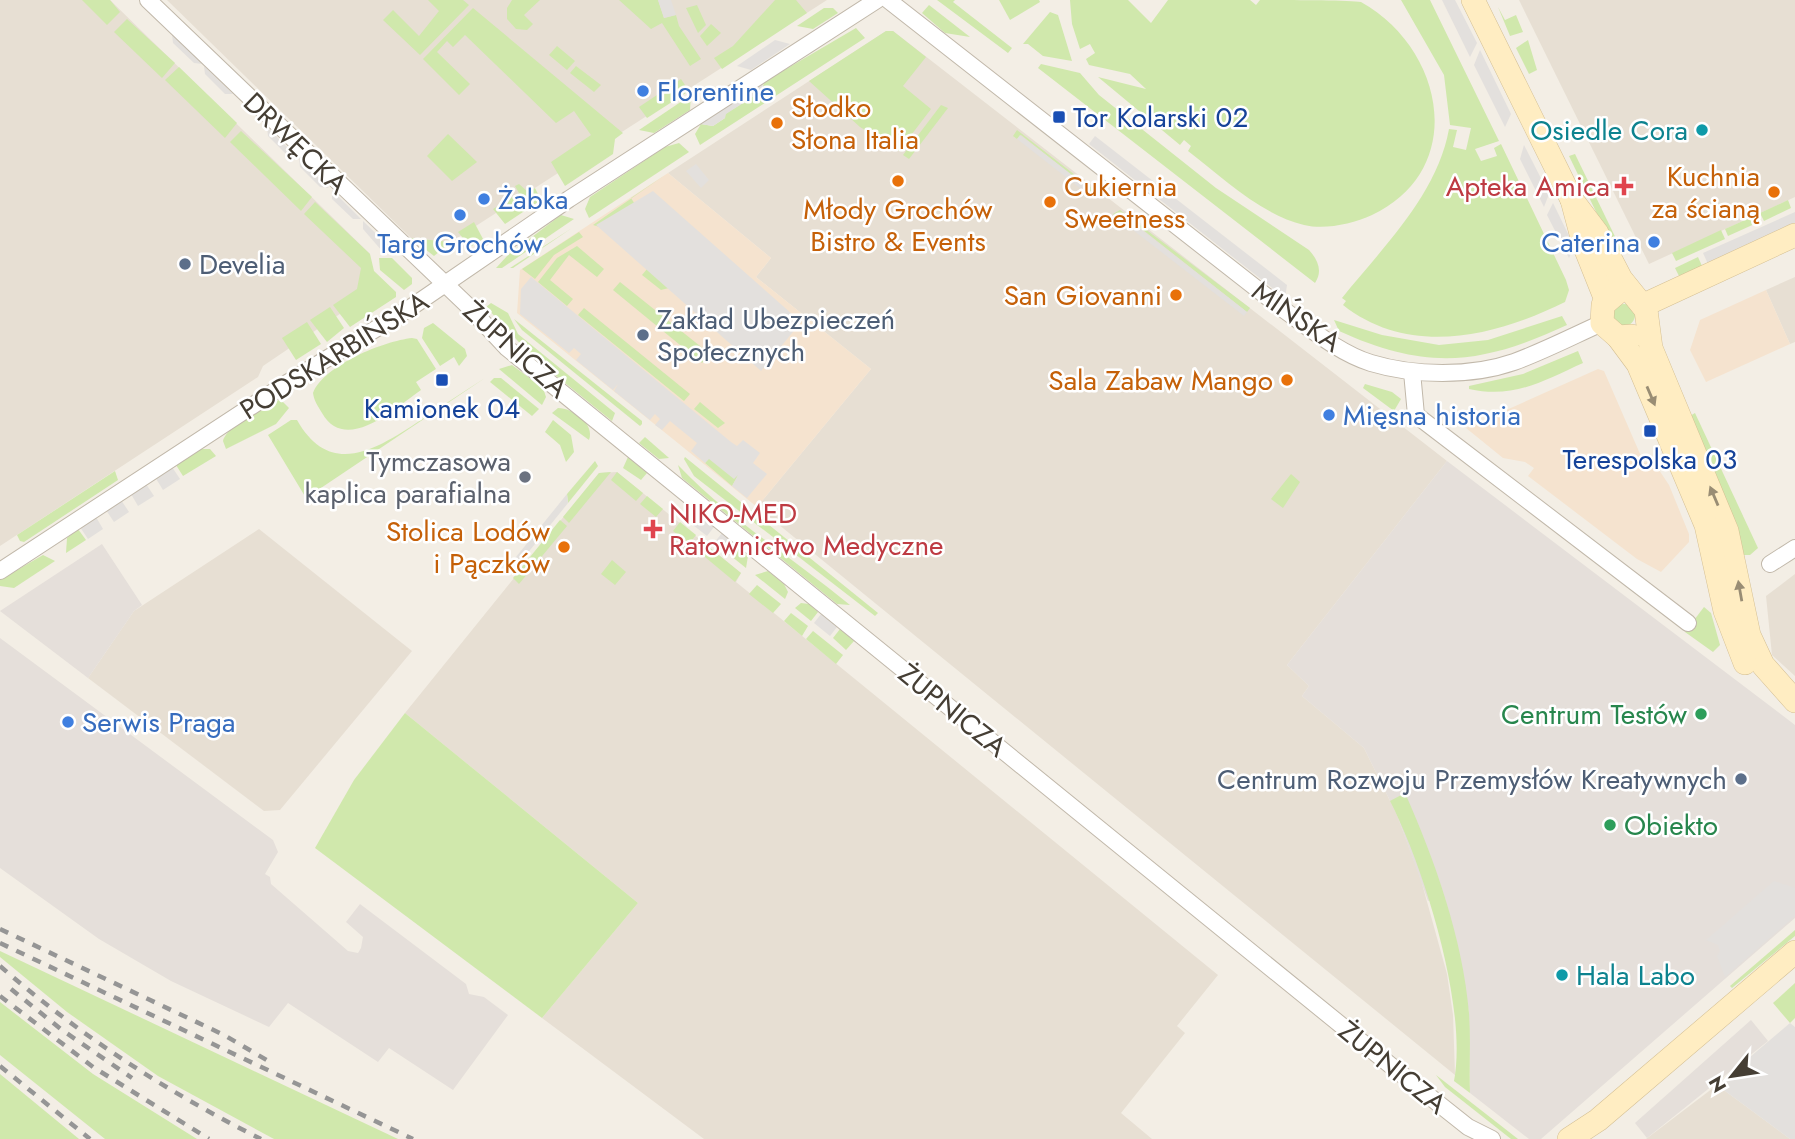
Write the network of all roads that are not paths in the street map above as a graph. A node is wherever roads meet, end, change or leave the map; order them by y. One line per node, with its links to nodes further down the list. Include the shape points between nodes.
1 (148, 0): 7 (street, DRWĘCKA)
2 (877, 0): 7 (street, PODSKARBIŃSKA, via 569,199)
3 (888, 0): 11 (street, MIŃSKA, via 1292,316 1369,363)
4 (1473, 0): 5 (street)
5 (1572, 200): 8 (street); 9 (street)
6 (1795, 235): 9 (street)
7 (445, 285): 14 (street, PODSKARBIŃSKA); 19 (street, ŻUPNICZA, via 507,348)
8 (1606, 300): 9 (street, via 1619,292); 10 (street, via 1601,311)
9 (1641, 306): 10 (street, via 1632,336); 16 (street, one-way to 9, via 1763,665 1749,635 1721,515 1650,348)
10 (1610, 330): 11 (street, MIŃSKA, via 1512,363); 16 (street, one-way to 16, via 1637,364 1706,526 1726,611 1745,663 1760,682)
11 (1412, 372): 15 (street, via 1416,415)
12 (1795, 548): 13 (street)
13 (1770, 564)
14 (0, 570)
15 (1688, 623)
16 (1791, 698)
17 (1795, 952): 18 (street)
18 (1593, 1130): 21 (street)
19 (1470, 1133): 20 (street, ŻUPNICZA)
20 (1492, 1139)
21 (1569, 1139)

